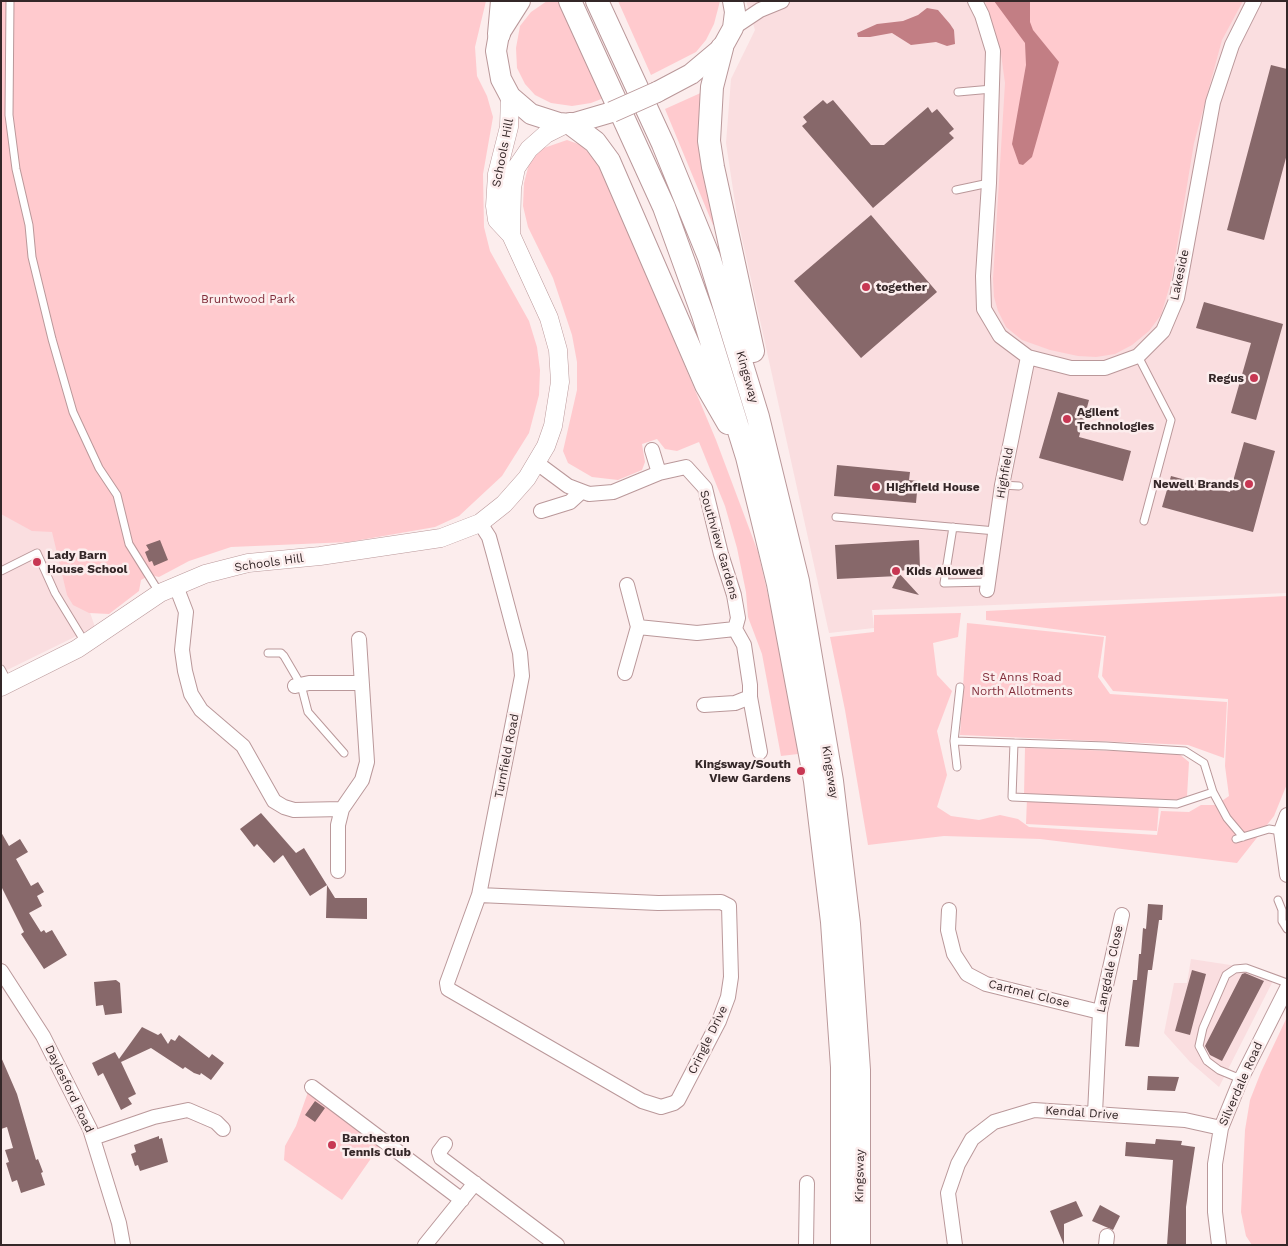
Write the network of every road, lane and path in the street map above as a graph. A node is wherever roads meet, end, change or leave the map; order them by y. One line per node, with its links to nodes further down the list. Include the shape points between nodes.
1 (10, 1): 38 (lane, via 9,116 32,257 52,339 73,412 117,495 129,544)
2 (502, 1): 11 (highway)
3 (520, 1): 11 (main road)
4 (570, 1): 23 (highway, Kingsway, via 657,191)
5 (597, 1): 23 (highway, Kingsway, via 689,204 727,311)
6 (733, 1): 10 (main road)
7 (782, 1): 10 (street, via 760,10)
8 (975, 1): 13 (street, Lakeside, via 993,51)
9 (1254, 1): 20 (street, Lakeside, via 1232,45 1213,102 1177,298 1163,331)
10 (733, 28): 12 (main road)
11 (500, 34): 15 (main road, via 496,61)
12 (722, 48): 16 (main road, bridge, via 691,74 657,92 612,112); 23 (highway, via 712,87 709,141 765,416)
13 (993, 89): 14 (lane); 17 (street, Lakeside)
14 (958, 92)
15 (510, 96): 16 (main road, via 531,114 549,122); 19 (street, Schools Hill, via 509,127 497,174 495,206 497,220)
16 (569, 124): 19 (street, Schools Hill, via 536,142 520,162 512,188); 23 (highway, via 596,142 609,161 706,385)
17 (990, 183): 18 (lane); 21 (street, Lakeside, via 983,276 984,309 1000,336)
18 (956, 190)
19 (511, 236): 24 (street, Schools Hill, via 549,318 559,362 559,399 553,426)
20 (1138, 356): 21 (street, Lakeside, via 1105,368 1071,368); 31 (lane, via 1170,420)
21 (1028, 357): 26 (street, Highfield)
22 (652, 450): 25 (street)
23 (758, 456): 86 (highway, Kingsway, via 824,853 842,1067); 87 (highway, Kingsway, via 798,581 832,781 855,992 859,1070)
24 (537, 463): 28 (street); 32 (street, Schools Hill, via 511,498)
25 (659, 473): 28 (street, via 613,492); 40 (street, Southview Gardens, via 686,466 705,488 734,595 738,618)
26 (1002, 485): 27 (lane); 34 (street, Highfield)
27 (1019, 486)
28 (581, 492): 29 (street, via 570,502)
29 (541, 511)
30 (836, 517): 33 (lane)
31 (1144, 521)
32 (480, 523): 38 (street, Schools Hill, via 441,538 408,545 248,563 205,574); 62 (street, Turnfield Road, via 492,546 523,665)
33 (953, 527): 34 (lane); 37 (lane, via 944,583)
34 (996, 531): 37 (street, Highfield)
35 (1, 571): 42 (lane, via 37,553)
36 (627, 584): 39 (street)
37 (988, 586)
38 (168, 589): 42 (street, Schools Hill); 57 (street, via 186,612 182,650 185,671 191,694 201,710 243,746 274,801 294,810)
39 (638, 627): 40 (street, via 697,633); 44 (street)
40 (734, 629): 49 (street, via 744,645)
41 (359, 638): 46 (street)
42 (86, 644): 45 (street, Schools Hill)
43 (268, 653): 47 (lane, via 284,656)
44 (625, 673)
45 (4, 680)
46 (361, 683): 47 (street); 57 (street, via 367,762 362,780)
47 (298, 686): 54 (lane, via 308,712)
48 (960, 687): 51 (lane)
49 (750, 697): 50 (street, via 735,703); 53 (street)
50 (704, 705)
51 (954, 741): 52 (lane); 55 (lane)
52 (1014, 743): 56 (lane, via 1185,751 1204,763); 56 (lane, via 1012,797 1177,804)
53 (760, 752)
54 (344, 753)
55 (957, 767)
56 (1213, 792): 59 (lane, via 1239,838 1270,829)
57 (342, 809): 60 (street, via 338,826)
58 (1287, 815): 59 (street)
59 (1281, 831): 61 (street)
60 (338, 871)
61 (1286, 874)
62 (479, 895): 70 (street, Turnfield Road, via 447,983); 70 (street, Cringle Drive, via 658,903 721,902 729,906 730,918 731,977 725,1008 678,1100 670,1105 656,1106 642,1101)
63 (1278, 900): 66 (lane, via 1282,922)
64 (949, 910): 71 (street, Cartmel Close, via 948,930 954,954 968,974 986,984)
65 (1122, 915): 71 (street, Langdale Close)
66 (1287, 929)
67 (1, 971): 77 (street, Daylesford Road, via 43,1036)
68 (1287, 983): 72 (lane, via 1246,968 1235,969 1226,975 1203,1028 1200,1046 1207,1061)
69 (1287, 988): 72 (street, Silverdale Road)
70 (448, 989)
71 (1100, 1012): 74 (street, Langdale Close)
72 (1241, 1079): 75 (street, Silverdale Road)
73 (312, 1087): 81 (street)
74 (1095, 1113): 75 (street, Kendal Drive, via 1185,1120); 88 (street, Kendal Drive, via 1034,1110 994,1122 972,1139 958,1164 948,1193)
75 (1221, 1128): 89 (street, Silverdale Road, via 1215,1164)
76 (223, 1130): 77 (street, via 216,1122 188,1110 154,1117)
77 (93, 1138): 82 (street, Daylesford Road, via 119,1223)
78 (445, 1144): 79 (street, via 439,1152 441,1158)
79 (475, 1183): 81 (street); 84 (street)
80 (807, 1183): 85 (street)
81 (462, 1200): 83 (street)
82 (122, 1245)
83 (425, 1245)
84 (557, 1245)
85 (806, 1245)
86 (842, 1245)
87 (859, 1245)
88 (955, 1245)
89 (1218, 1245)

